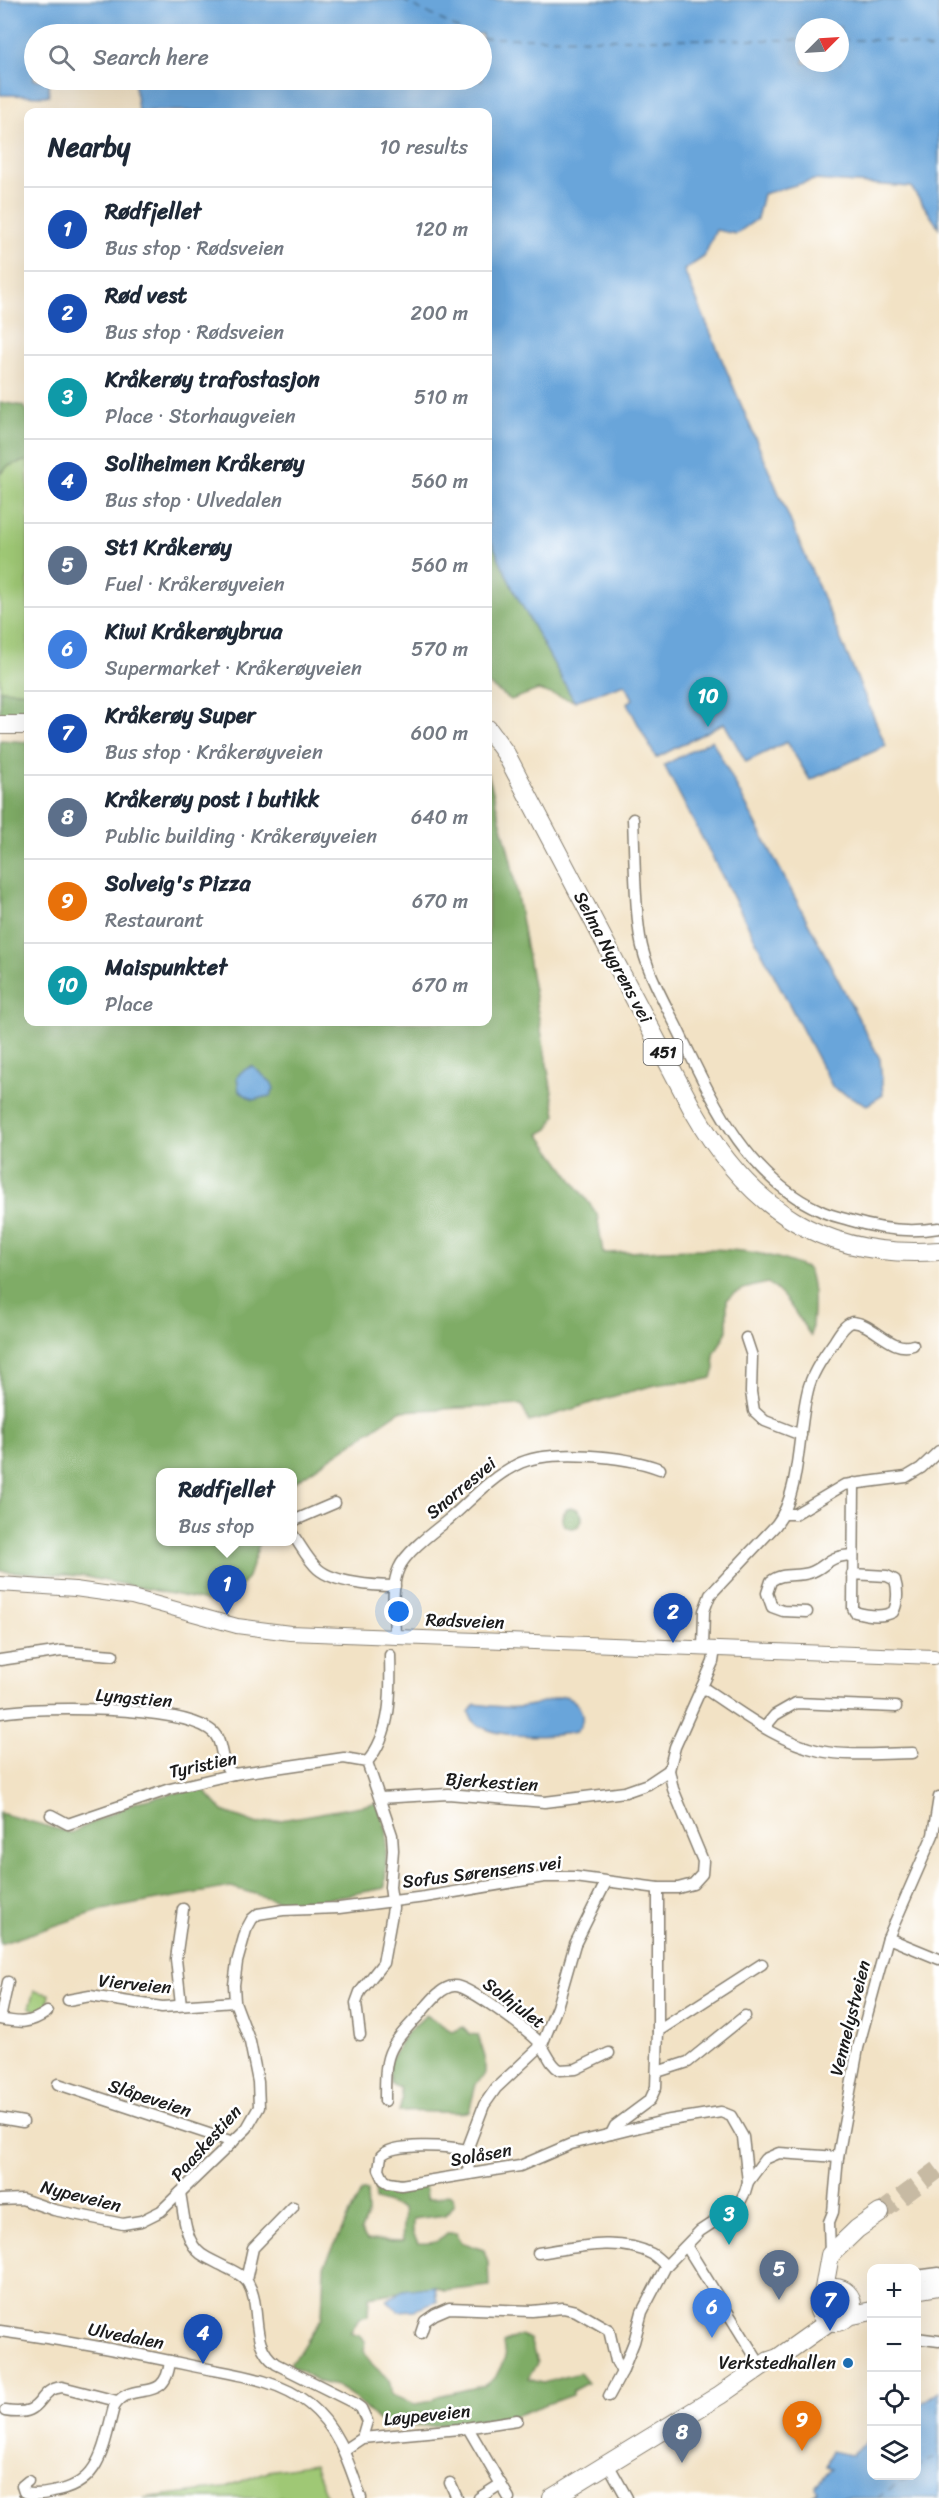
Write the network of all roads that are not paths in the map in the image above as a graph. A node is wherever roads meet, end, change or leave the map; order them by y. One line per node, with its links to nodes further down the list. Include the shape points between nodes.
1 (0, 725): 2 (main road)
2 (24, 725)
3 (492, 735): 6 (main road, Selma Nygrens vei / 451, via 506,754 722,1158 788,1218 842,1242 875,1250)
4 (633, 819): 5 (street, via 640,939 649,969 719,1112 743,1146 780,1185 819,1210 879,1229)
5 (939, 1228)
6 (939, 1251)
7 (746, 1338): 9 (street, via 752,1356 754,1411 765,1421)
8 (913, 1345): 9 (street, via 899,1347 861,1324 848,1323 813,1376)
9 (801, 1435): 14 (street, via 800,1455)
10 (939, 1451): 12 (street, via 906,1477)
11 (660, 1469): 20 (street, Snorresvei, via 601,1457 530,1459 514,1466 413,1551 398,1569)
12 (854, 1483): 14 (street, via 834,1490 795,1514); 17 (street)
13 (335, 1503): 15 (street)
14 (783, 1514): 23 (street, via 710,1595 704,1611)
15 (297, 1519)
16 (297, 1541): 20 (street, via 326,1575 366,1586)
17 (853, 1555): 18 (street); 21 (street, via 831,1558 808,1574 780,1576 771,1581 767,1593 772,1607)
18 (852, 1574): 18 (street, via 895,1580 893,1612 855,1612)
19 (0, 1584): 22 (street, Rødsveien, via 132,1597 237,1626 290,1633)
20 (395, 1586): 22 (street, Snorresvei)
21 (807, 1612)
22 (395, 1637): 23 (street, Rødsveien)
23 (709, 1649): 24 (street, Rødsveien); 28 (street, via 713,1662)
24 (938, 1654)
25 (113, 1655): 27 (street, via 62,1652)
26 (390, 1655): 33 (street, via 391,1697 379,1746)
27 (0, 1660)
28 (702, 1687): 31 (street); 34 (street)
29 (896, 1707): 31 (street, via 796,1703)
30 (0, 1713): 35 (street, Lyngstien, via 60,1709 165,1714 189,1720 217,1735 224,1764)
31 (765, 1726): 32 (street, via 819,1751)
32 (913, 1753)
33 (367, 1762): 35 (street, Tyristien, via 344,1758); 37 (street)
34 (669, 1770): 37 (street, Bjerkestien, via 648,1784 625,1792 545,1802 448,1794); 40 (street, Sofus Sørensens vei, via 704,1869 689,1886)
35 (234, 1774): 38 (street, Tyristien, via 170,1789 68,1824)
36 (939, 1797): 43 (street, Vennelystveien, via 929,1848)
37 (380, 1798): 41 (street, via 392,1835)
38 (51, 1815)
39 (606, 1882): 40 (street, Sofus Sørensens vei); 41 (street, Sofus Sørensens vei, via 544,1877); 55 (street, via 575,1944)
40 (658, 1888): 53 (street)
41 (392, 1901): 48 (street, Sofus Sørensens vei, via 258,1914 246,1930 237,1962); 54 (street, via 385,1957 356,2003)
42 (183, 1909): 49 (street, via 176,1959)
43 (888, 1938): 44 (street); 65 (street, Vennelystveien, via 858,2048)
44 (939, 1959)
45 (762, 1964): 53 (street)
46 (8, 1982): 52 (street)
47 (68, 2000): 49 (street, Vierveien, via 90,1996 145,2006)
48 (235, 2002): 49 (street, Vierveien); 63 (street, Paaskestien, via 255,2059 259,2107)
49 (182, 2005)
50 (47, 2012): 52 (street, via 22,2024)
51 (745, 2016): 57 (street, via 688,2062)
52 (0, 2019)
53 (658, 2031): 57 (street)
54 (360, 2035)
55 (542, 2045): 56 (street, Solhjulet, via 556,2068 564,2071); 59 (street, Solhjulet, via 470,1990 450,1986 417,2017 388,2054); 64 (street, via 496,2088 484,2105)
56 (609, 2053)
57 (657, 2072): 62 (street, via 650,2100 615,2126)
58 (58, 2084): 63 (street, Slåpeveien)
59 (384, 2101)
60 (0, 2118): 61 (street)
61 (23, 2122)
62 (612, 2134): 66 (street, Solåsen, via 570,2144 528,2164); 67 (street, Solåsen, via 714,2111 726,2113 743,2137)
63 (233, 2142): 68 (street, Paaskestien)
64 (467, 2150): 66 (street); 66 (street, Solåsen, via 394,2148 381,2156 379,2169 384,2180 395,2184)
65 (838, 2157): 67 (street, via 779,2153 765,2159); 75 (street, Vennelystveien, via 829,2222)
66 (469, 2174)
67 (748, 2182): 73 (street, via 738,2206 700,2231)
68 (180, 2193): 69 (street, Nypeveien, via 161,2211 123,2224 22,2199); 78 (street, Paaskestien, via 194,2246)
69 (0, 2200)
70 (293, 2207): 78 (street, via 252,2248)
71 (880, 2213): 72 (main road)
72 (844, 2241): 75 (main road); 82 (main road, via 836,2270)
73 (687, 2247): 76 (street); 90 (street)
74 (538, 2253): 76 (street, via 631,2246 652,2254)
75 (830, 2255): 83 (main road)
76 (666, 2266): 91 (street, via 642,2312)
77 (939, 2273): 79 (street)
78 (246, 2280): 97 (street, via 259,2342 266,2355 361,2408 367,2421)
79 (921, 2285)
80 (939, 2286): 81 (main road)
81 (921, 2287)
82 (846, 2293): 83 (main road, via 830,2289); 84 (main road, via 851,2308)
83 (824, 2308): 84 (main road, via 839,2322); 90 (main road, via 773,2352)
84 (865, 2312)
85 (0, 2331): 89 (street, Ulvedalen)
86 (421, 2333): 91 (street, via 425,2322 449,2308 563,2308 609,2330)
87 (921, 2339): 88 (street)
88 (939, 2341)
89 (170, 2361): 93 (street, via 167,2379 159,2387 131,2393); 98 (street, Ulvedalen, via 276,2385 298,2396 320,2414)
90 (765, 2364): 99 (main road)
91 (622, 2372): 92 (street)
92 (609, 2396)
93 (117, 2401): 94 (street, via 62,2387 49,2390 25,2412); 100 (street, via 100,2460 89,2475 68,2489 37,2494 24,2492 22,2486)
94 (5, 2411)
95 (517, 2420): 96 (street, Løypeveien)
96 (468, 2428): 97 (street, Løypeveien); 102 (street)
97 (362, 2438): 98 (street, Løypeveien)
98 (344, 2450): 103 (street, Ulvedalen)
99 (608, 2464): 107 (main road); 108 (street)
100 (28, 2481)
101 (450, 2483): 104 (street)
102 (501, 2484): 105 (street); 106 (street)
103 (361, 2498)
104 (457, 2498)
105 (479, 2498)
106 (509, 2498)
107 (552, 2498)
108 (627, 2498)

